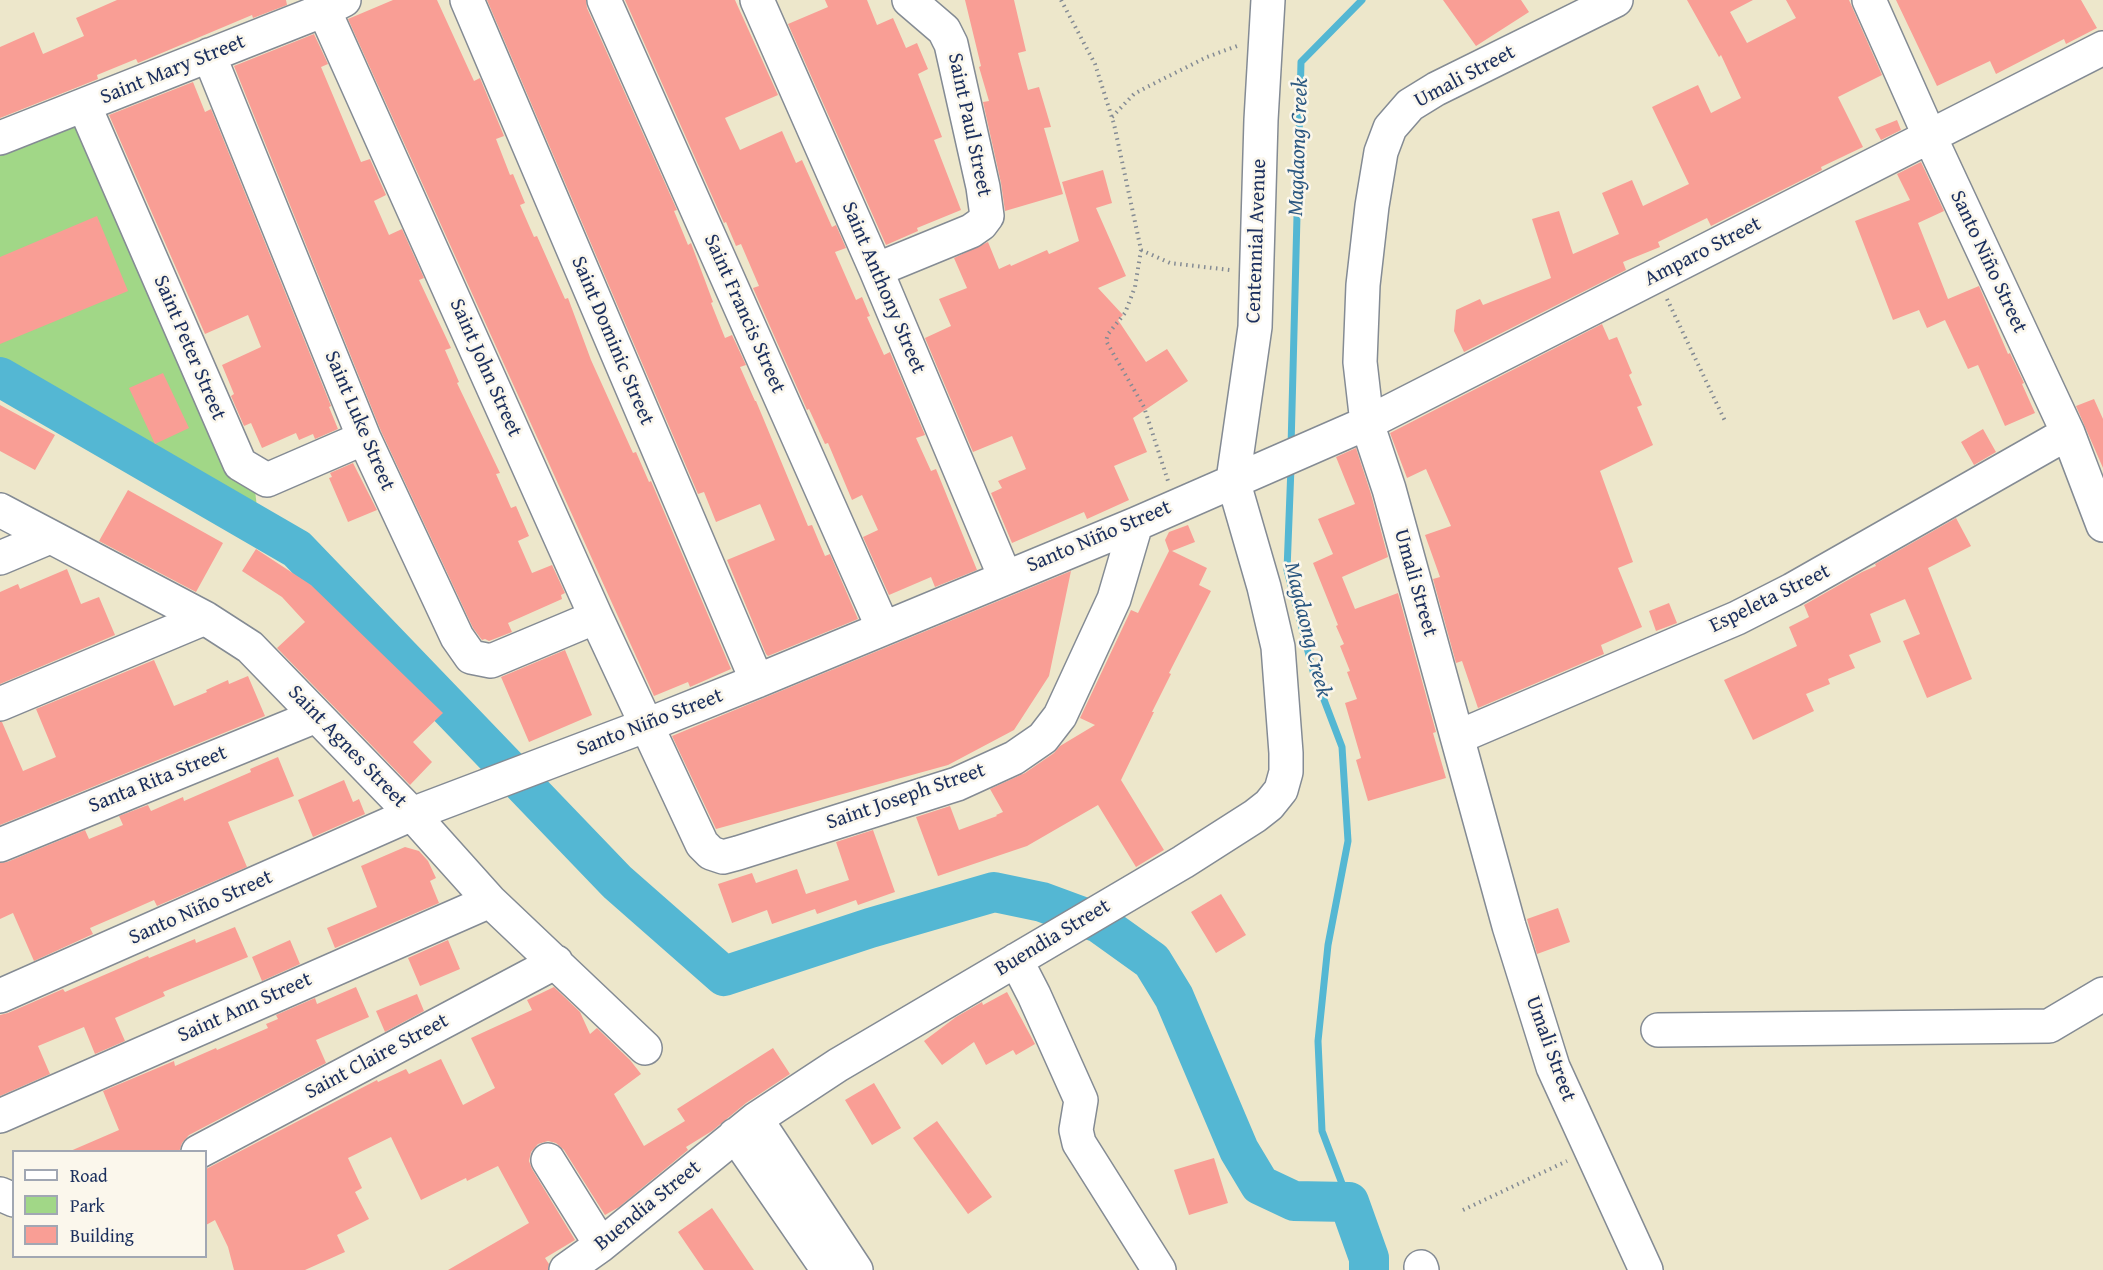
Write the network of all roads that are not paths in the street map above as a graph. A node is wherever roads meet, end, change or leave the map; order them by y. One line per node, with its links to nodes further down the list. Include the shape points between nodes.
1 (467, 0): 29 (street, Saint Dominic Street)
2 (604, 0): 28 (street, Saint Francis Street)
3 (757, 0): 14 (street, Saint Anthony Street)
4 (909, 0): 14 (street, Saint Paul Street, via 944,30 951,44 987,216 970,231)
5 (1268, 0): 19 (street, Centennial Avenue, via 1255,327)
6 (1616, 0): 15 (street, Umali Street, via 1436,89 1410,105 1390,128 1380,152 1363,285 1360,362)
7 (1869, 0): 12 (street, Santo Niño Street)
8 (334, 5): 10 (street, Saint Mary Street); 26 (street, Saint John Street)
9 (2103, 48): 12 (street, Amparo Street)
10 (209, 55): 11 (street, Saint Mary Street); 17 (street, Saint Luke Street)
11 (84, 105): 13 (street, Saint Mary Street); 17 (street, Saint Peter Street, via 240,464 267,480)
12 (1930, 137): 15 (street, Amparo Street); 16 (street, Santo Niño Street)
13 (0, 138)
14 (876, 270): 25 (street, Saint Anthony Street)
15 (1367, 423): 18 (street, Amparo Street); 33 (street, Umali Street)
16 (2068, 433): 22 (street, Santo Niño Street); 33 (street, Espeleta Street, via 1849,559 1746,613)
17 (364, 438): 26 (street, Saint Luke Street, via 457,637 471,657 491,661)
18 (1301, 451): 19 (street, Santo Niño Street)
19 (1243, 476): 21 (street, Santo Niño Street); 37 (street, Buendia Street, via 1278,647 1286,753 1281,790 1255,816)
20 (0, 510): 23 (street, Saint Agnes Street)
21 (1136, 524): 25 (street, Santo Niño Street); 32 (street, Saint Joseph Street, via 1114,599 1060,716 1043,738 1014,758 957,784 723,857 702,844)
22 (2103, 525)
23 (50, 537): 24 (street); 27 (street, Saint Agnes Street)
24 (0, 558)
25 (1005, 577): 28 (street, Santo Niño Street)
26 (596, 616): 32 (street, Saint John Street)
27 (205, 618): 30 (street); 31 (street, Saint Agnes Street, via 250,647)
28 (883, 628): 29 (street, Santo Niño Street)
29 (757, 681): 32 (street, Santo Niño Street)
30 (0, 704)
31 (316, 716): 34 (street, Saint Agnes Street); 35 (street, Santa Rita Street)
32 (647, 725): 34 (street, Santo Niño Street)
33 (1458, 736): 52 (street, Umali Street, via 1509,926 1553,1067)
34 (411, 814): 36 (street, Saint Agnes Street); 40 (street, Santo Niño Street)
35 (0, 845)
36 (490, 901): 38 (street, Saint Agnes Street); 43 (street, Saint Ann Street)
37 (1016, 960): 44 (street, Buendia Street, via 838,1065); 51 (street, via 1081,1100 1076,1130 1079,1143)
38 (556, 962): 42 (street, Saint Agnes Street); 45 (street, Saint Claire Street)
39 (2103, 994): 41 (street, via 2049,1026)
40 (0, 996)
41 (1658, 1030)
42 (645, 1048)
43 (0, 1116)
44 (746, 1127): 47 (street, Buendia Street); 49 (street); 50 (street)
45 (202, 1150)
46 (548, 1160): 47 (street)
47 (601, 1245): 48 (street, Buendia Street)
48 (566, 1270)
49 (828, 1270)
50 (856, 1270)
51 (1159, 1270)
52 (1646, 1270)

